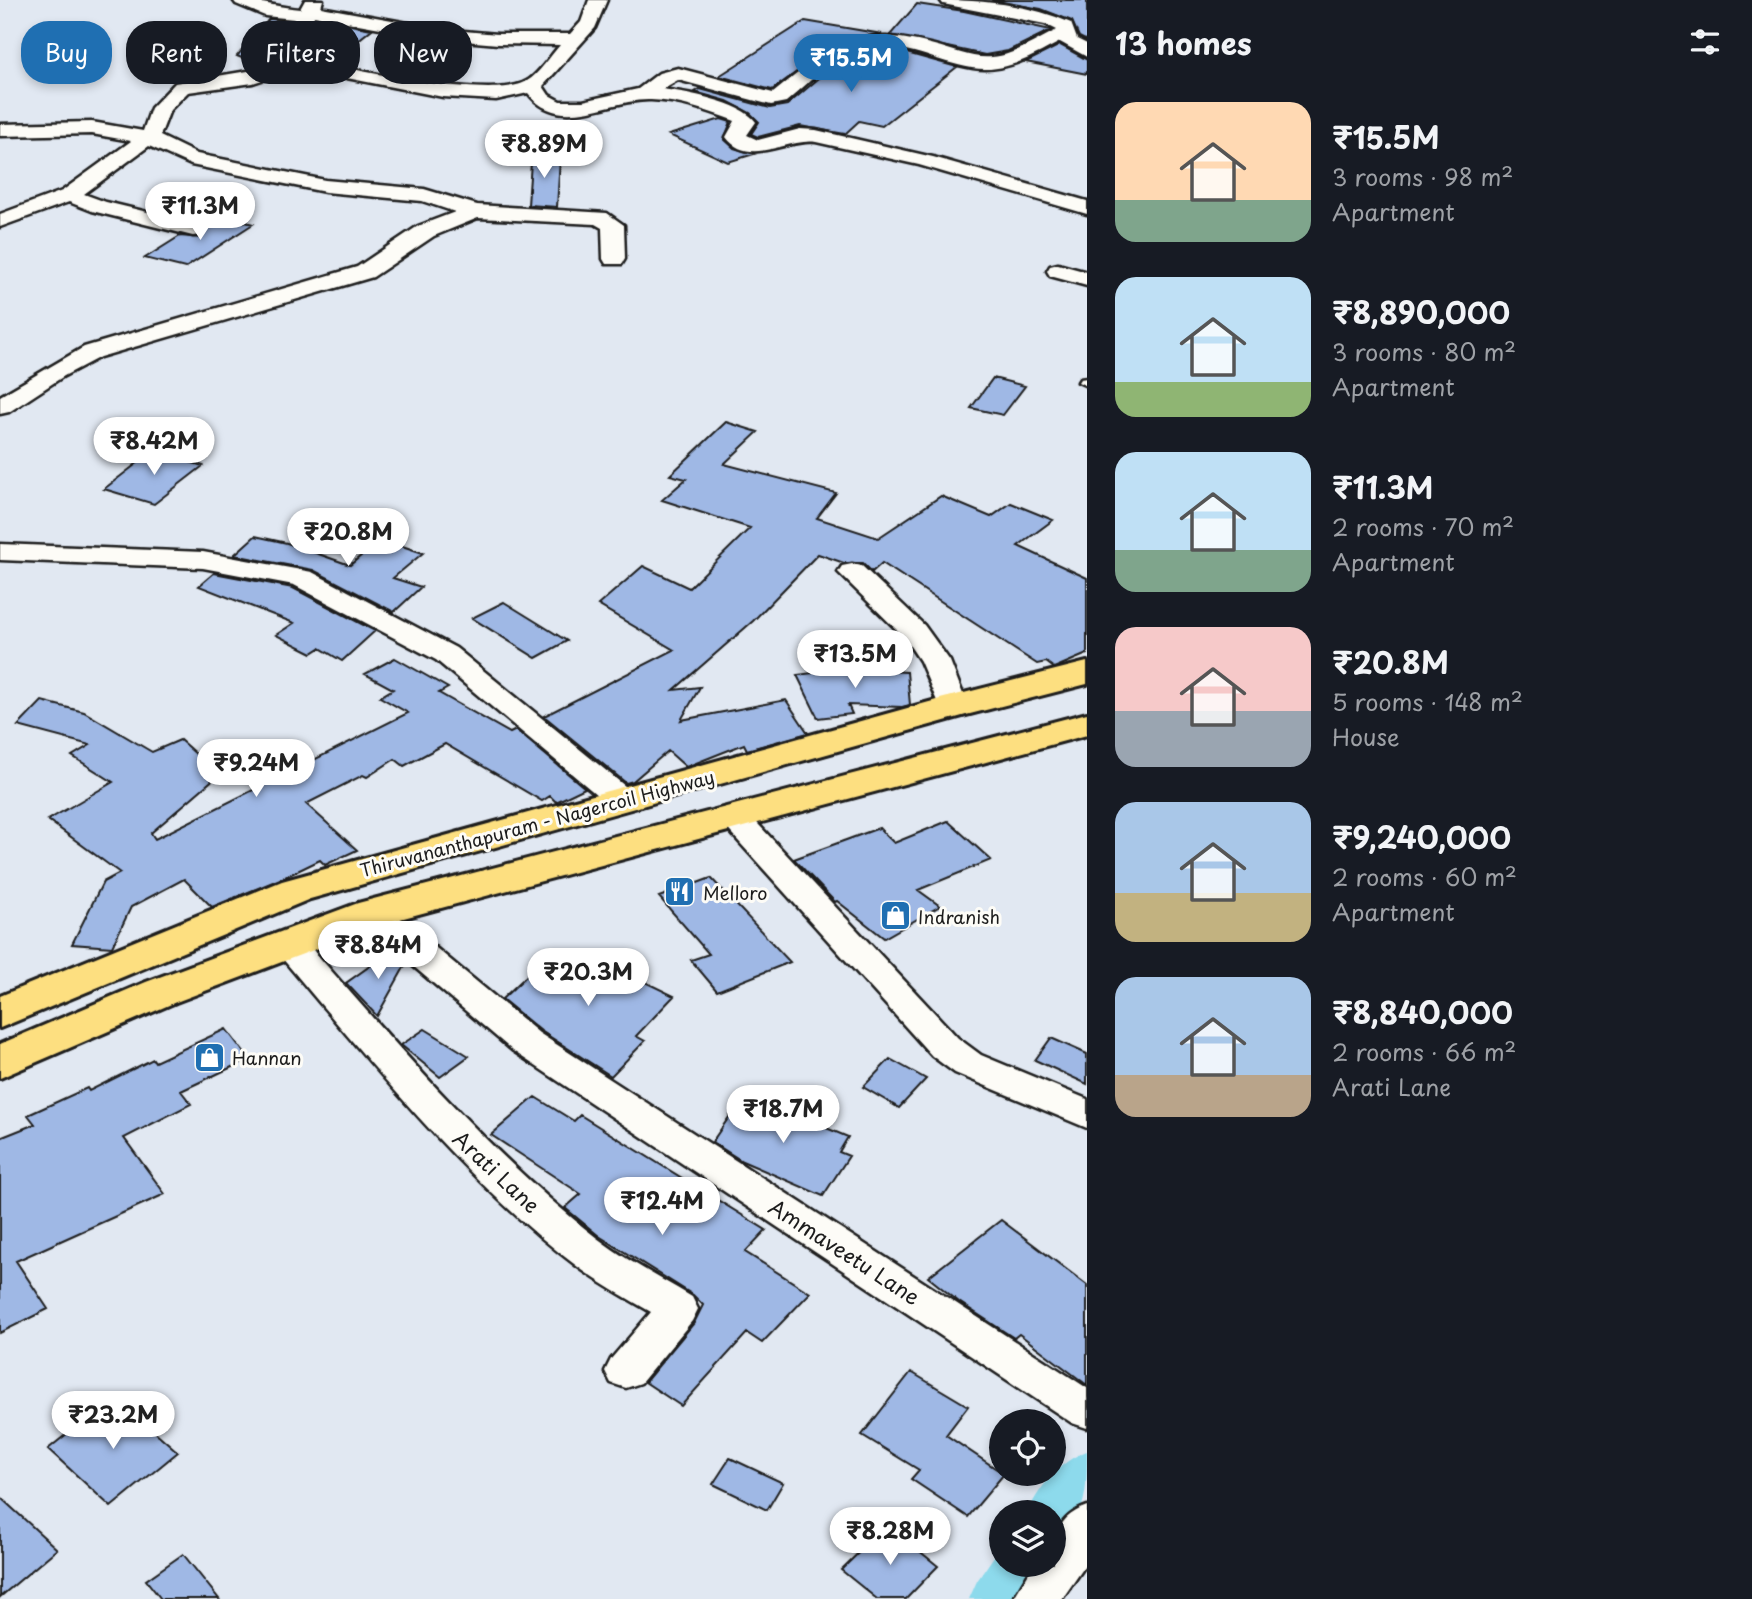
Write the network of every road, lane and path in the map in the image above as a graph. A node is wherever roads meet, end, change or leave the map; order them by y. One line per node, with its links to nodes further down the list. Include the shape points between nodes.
1 (242, 0): 4 (street, via 271,12)
2 (598, 0): 6 (street, via 589,24)
3 (949, 0): 5 (street)
4 (310, 8): 6 (street, via 441,34)
5 (1069, 27): 7 (street, via 1069,42); 11 (street, via 992,64 901,44 861,45 837,54 779,98 678,74)
6 (574, 40): 10 (street)
7 (1087, 51)
8 (360, 75): 10 (street, via 443,91 496,94)
9 (241, 80): 13 (street, via 182,87 161,108)
10 (533, 86): 11 (street, via 539,97 571,108)
11 (643, 94): 15 (street, via 742,117 746,122 736,137 744,144 763,146 797,135 864,145)
12 (0, 130): 13 (street, via 92,128)
13 (148, 138): 14 (street); 16 (street, via 191,159 325,186 425,195)
14 (69, 195): 17 (street); 18 (street)
15 (1087, 208)
16 (475, 211): 19 (street, via 599,218 613,225); 22 (street, via 426,231 365,272 92,352)
17 (0, 221)
18 (193, 230)
19 (614, 259)
20 (1058, 271): 21 (street)
21 (1087, 279)
22 (0, 407)
23 (0, 552): 28 (street, via 203,560 302,579 446,654)
24 (852, 572): 26 (street, via 914,631 935,661)
25 (1087, 673): 26 (main road, Thiruvananthapuram - Nagercoil Highway)
26 (953, 707): 28 (main road, Thiruvananthapuram - Nagercoil Highway)
27 (1087, 724): 29 (main road)
28 (620, 798): 32 (main road, Thiruvananthapuram - Nagercoil Highway, via 296,890)
29 (734, 817): 30 (main road); 34 (street, via 945,1047 968,1064)
30 (372, 912): 31 (main road); 36 (street, Ammaveetu Lane, via 526,1042)
31 (288, 943): 33 (main road); 35 (street, Arati Lane, via 470,1148 586,1251 678,1309)
32 (0, 1013)
33 (0, 1062)
34 (1087, 1114)
35 (626, 1371)
36 (1087, 1410)
37 (1087, 1526): 38 (street)
38 (1036, 1599)

